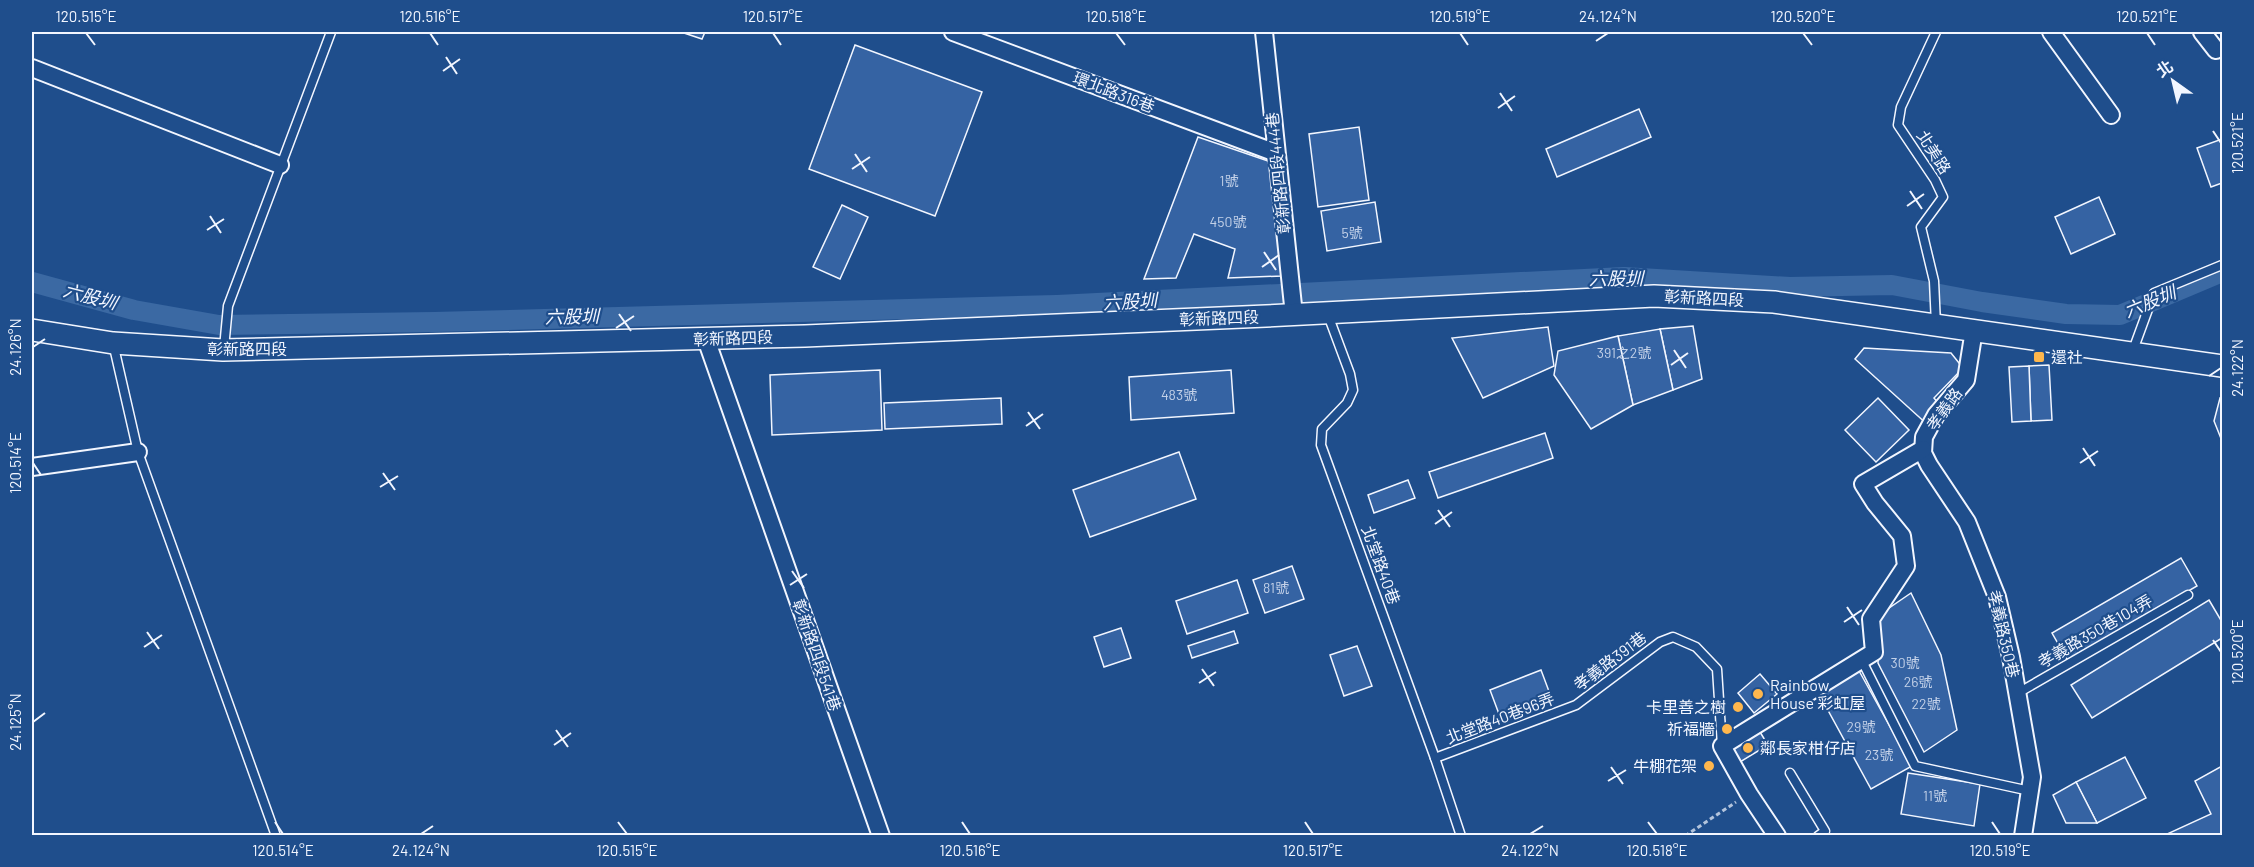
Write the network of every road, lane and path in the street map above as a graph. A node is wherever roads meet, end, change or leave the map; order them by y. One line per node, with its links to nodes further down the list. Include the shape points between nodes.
1 (331, 32): 11 (lane)
2 (953, 32): 10 (street, 環北路316巷)
3 (1263, 32): 10 (street, 彰新路四段444巷)
4 (1936, 32): 15 (lane, 北美路, via 1901,107 1898,125 1943,197 1921,227 1934,280)
5 (2051, 32): 9 (street)
6 (2202, 32): 7 (street)
7 (2216, 50)
8 (32, 68): 11 (street)
9 (2111, 116)
10 (1276, 153): 14 (street, 彰新路四段444巷)
11 (280, 165): 20 (lane, via 228,306)
12 (2223, 265): 21 (lane, via 2154,293)
13 (1327, 312): 14 (street, 彰新路四段); 15 (street, 彰新路四段, via 1654,296 1774,302); 31 (lane, 北堂路40巷, via 1353,390 1347,403 1323,429 1321,445)
14 (1294, 314): 18 (street, 彰新路四段)
15 (1936, 324): 17 (street, 彰新路四段)
16 (32, 330): 19 (street, 彰新路四段)
17 (1974, 330): 21 (street, 彰新路四段); 23 (street, 孝義路, via 1966,380 1936,415 1924,437)
18 (706, 339): 20 (street, 彰新路四段); 37 (street, 彰新路四段541巷)
19 (113, 343): 20 (street, 彰新路四段); 24 (lane)
20 (224, 350)
21 (2132, 353): 22 (street, 彰新路四段)
22 (2223, 366)
23 (1923, 449): 27 (street, 孝義路, via 1863,484 1902,536 1906,566 1871,619 1874,652); 28 (street, 孝義路350巷, via 1929,465 1967,522 1983,559 1997,597)
24 (138, 452): 25 (street); 36 (lane)
25 (32, 467)
26 (2188, 595): 28 (lane, 孝義路350巷104弄)
27 (1861, 659): 30 (street); 33 (lane, via 1915,766)
28 (2018, 693): 33 (street, 孝義路350巷, via 2032,777)
29 (1576, 705): 30 (lane, 孝義路391巷, via 1660,642 1673,637 1696,646 1717,669); 31 (lane, 北堂路40巷96弄)
30 (1722, 746): 34 (street)
31 (1435, 758): 38 (lane, 北堂路40巷)
32 (1790, 773): 35 (lane)
33 (2030, 791): 41 (street, 孝義路350巷)
34 (1749, 794): 39 (path); 40 (street)
35 (1822, 833)
36 (276, 836)
37 (881, 836)
38 (1461, 836)
39 (1685, 836)
40 (1777, 836)
41 (2023, 836)

